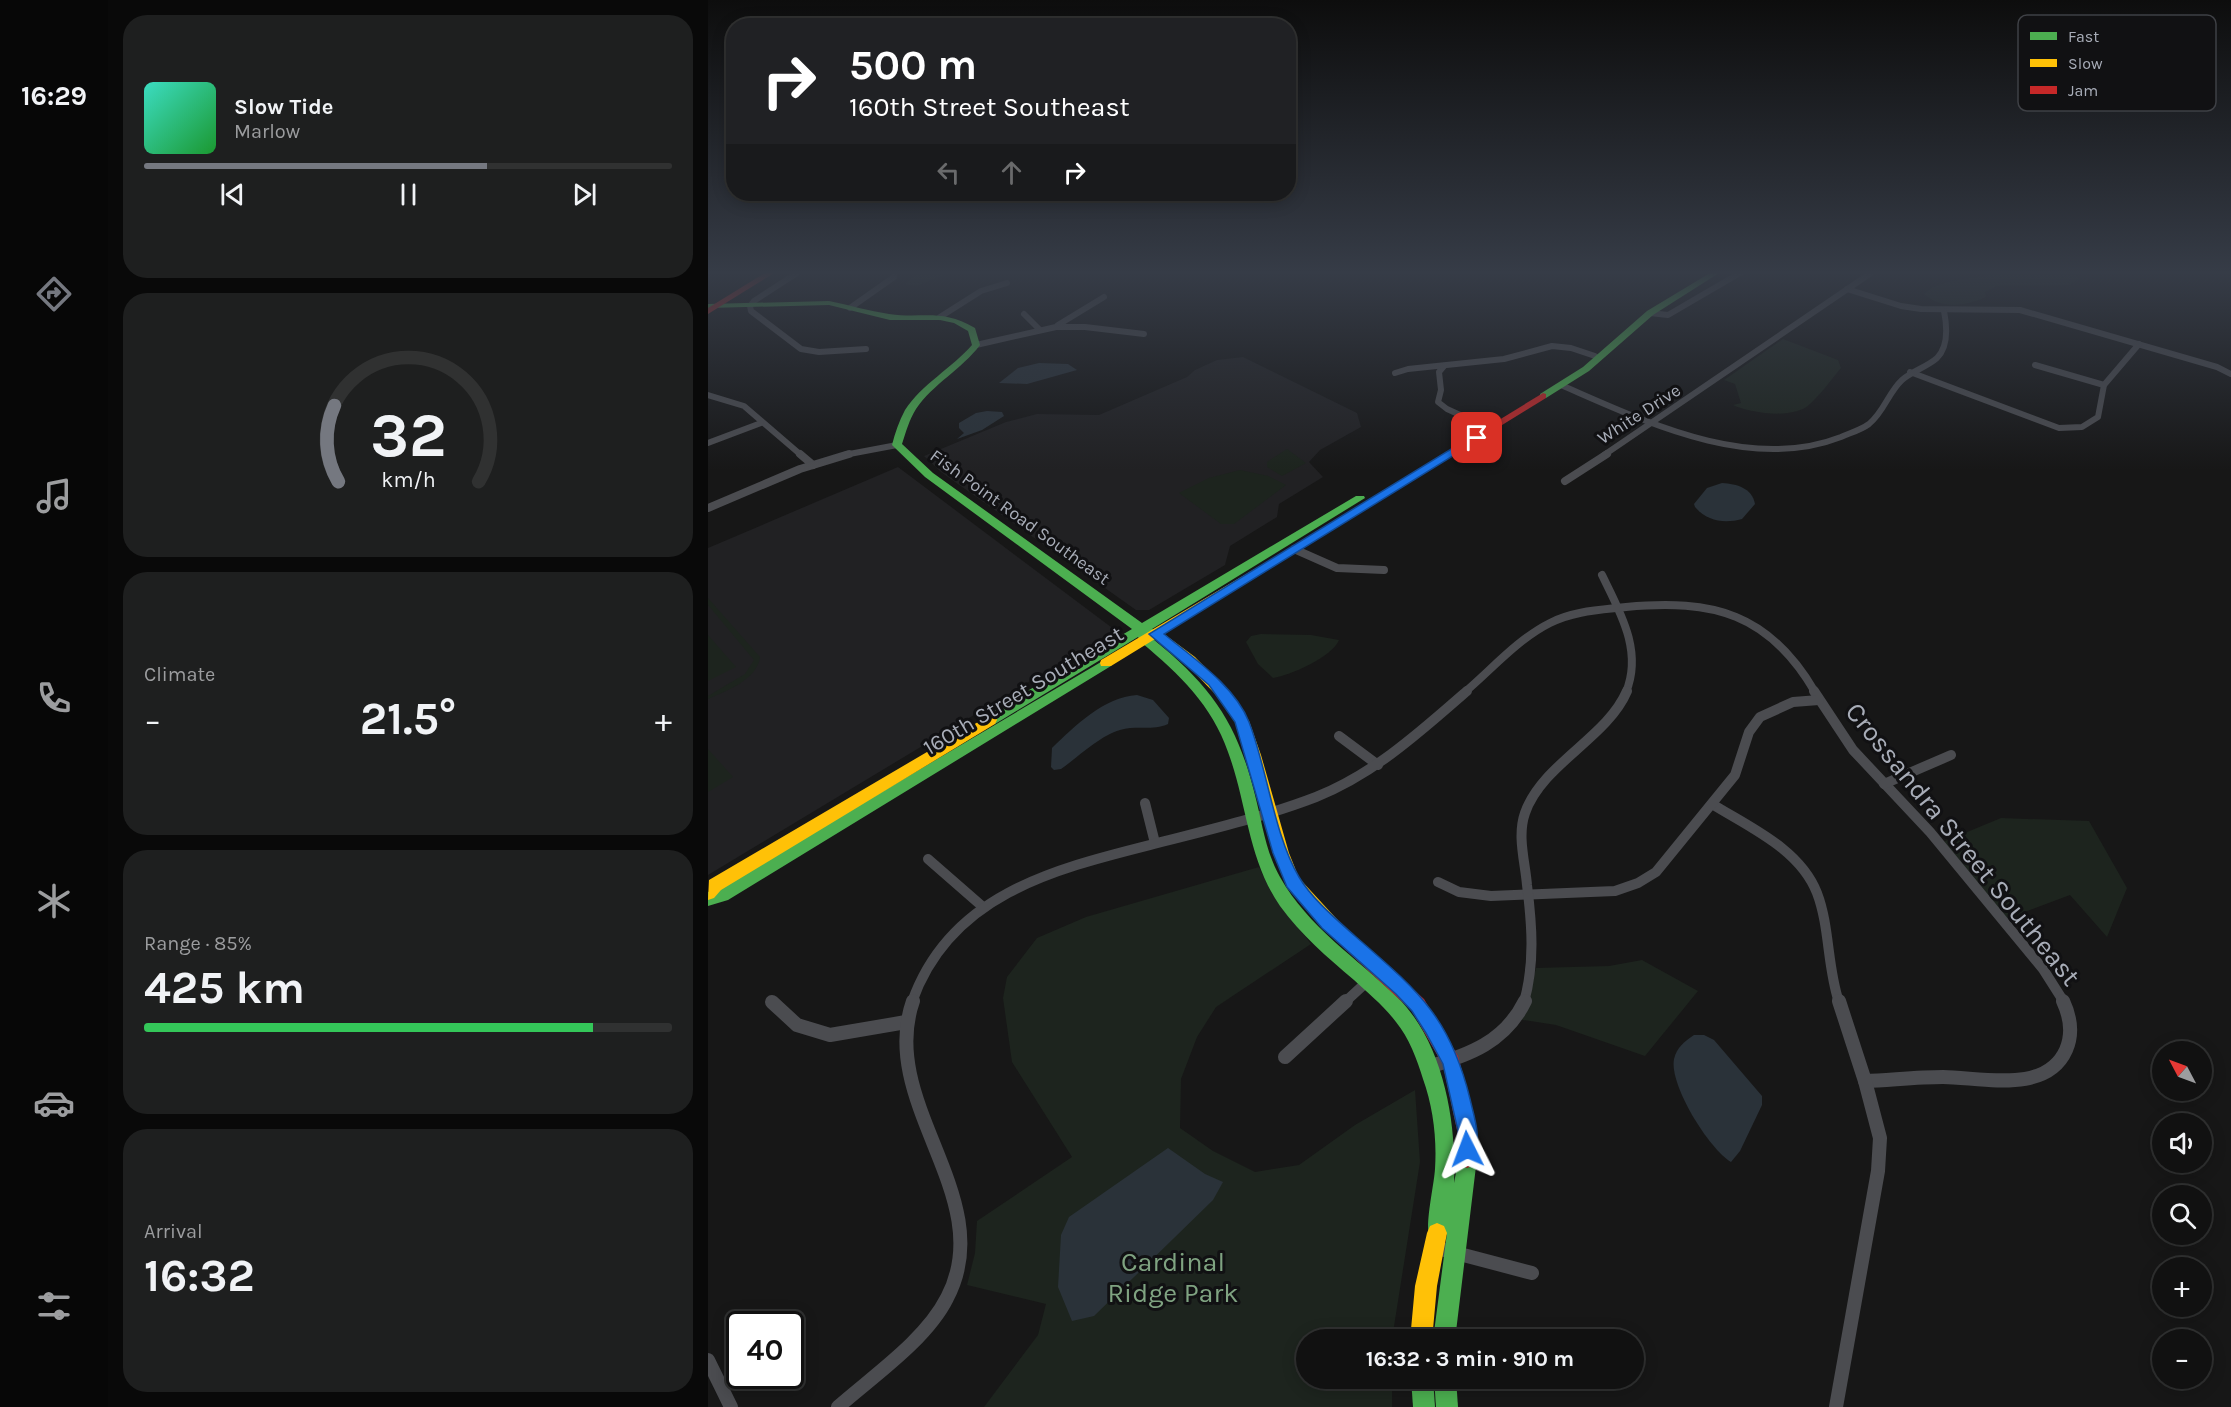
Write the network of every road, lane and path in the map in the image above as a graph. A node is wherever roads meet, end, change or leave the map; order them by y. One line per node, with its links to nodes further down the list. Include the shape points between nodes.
1 (788, 339): 11 (street, via 801,350)
2 (974, 339): 10 (street)
3 (1001, 339): 10 (street)
4 (1612, 339): 12 (street, 160th Street Southeast)
5 (1622, 339): 19 (street, 160th Street Southeast)
6 (1774, 339): 22 (street, White Drive)
7 (1945, 339): 15 (street, via 1937,358)
8 (2120, 339): 9 (street)
9 (2139, 344): 17 (street); 18 (street)
10 (976, 345): 25 (street, via 965,361 910,409 902,420)
11 (866, 349)
12 (1594, 356): 14 (street, via 1552,346 1504,359); 23 (street, 160th Street Southeast)
13 (2035, 365): 18 (street)
14 (1444, 366): 16 (street); 23 (street, via 1439,372 1438,402)
15 (1910, 372): 18 (street, via 2059,428 2082,427 2098,417); 22 (street, via 1895,388 1882,413 1864,427 1809,445 1731,444 1691,437)
16 (1395, 373)
17 (2231, 374)
18 (2104, 384)
19 (1562, 385): 22 (street); 23 (street, 160th Street Southeast)
20 (708, 395): 21 (street, via 744,406)
21 (762, 423): 24 (street); 26 (street)
22 (1651, 423): 27 (street, White Drive)
23 (1486, 428): 29 (street, 160th Street Southeast); 33 (street, 160th Street Southeast)
24 (708, 443)
25 (897, 445): 26 (street, via 869,447); 33 (street, Fish Point Road Southeast, via 929,475)
26 (813, 465): 28 (street)
27 (1565, 480)
28 (708, 508)
29 (1294, 549): 30 (street, via 1344,571); 33 (street, 160th Street Southeast)
30 (1384, 570)
31 (1602, 575): 32 (street)
32 (1618, 608): 34 (street, Crossandra Street Southeast, via 1687,603 1731,614 1770,634 1787,651); 37 (street, Crossandra Street Southeast, via 1573,614 1537,630); 47 (street, via 1635,660 1629,693 1536,794 1526,810 1520,835)
33 (1147, 634): 41 (street, via 1190,660 1230,701 1242,721); 42 (street, via 1188,672 1220,710 1241,763); 46 (street, 160th Street Southeast, via 715,885); 48 (street, 160th Street Southeast, via 732,889)
34 (1819, 700): 38 (street, Crossandra Street Southeast, via 1846,742); 40 (street, via 1793,702 1760,717 1749,732 1735,775)
35 (1339, 736): 37 (street)
36 (1951, 755): 38 (street)
37 (1378, 765): 41 (street, Crossandra Street Southeast, via 1317,797)
38 (1884, 784): 57 (street, Crossandra Street Southeast, via 1920,821 2055,987 2069,1015 2069,1040 2062,1059 2019,1081 1948,1077)
39 (1144, 803): 43 (street)
40 (1712, 804): 47 (street, via 1656,872 1638,883 1616,891); 57 (street, via 1779,845 1805,871 1817,893 1836,993)
41 (1269, 812): 42 (street, Crossandra Street Southeast); 50 (street, via 1293,882 1328,923)
42 (1253, 817): 43 (street, Crossandra Street Southeast); 51 (street, via 1273,880 1289,905 1309,930)
43 (1155, 843): 49 (street, Crossandra Street Southeast, via 1044,873)
44 (928, 859): 49 (street)
45 (1438, 882): 47 (street, via 1459,892 1491,896)
46 (708, 893)
47 (1528, 894): 55 (street, via 1534,955 1522,1012 1508,1031 1481,1051)
48 (708, 899)
49 (983, 907): 53 (street, Crossandra Street Southeast, via 950,937 932,961)
50 (1381, 970): 51 (street); 55 (street, via 1418,1005)
51 (1367, 982): 54 (street); 56 (street, via 1398,1010)
52 (772, 1002): 53 (street, via 797,1026 830,1035)
53 (906, 1022): 67 (street, Crossandra Street Southeast, via 904,1049 911,1082 956,1211 963,1248 951,1293 936,1314)
54 (1285, 1057)
55 (1452, 1062): 56 (street); 59 (street, via 1467,1131 1463,1211)
56 (1428, 1067): 58 (street, via 1445,1122 1447,1159)
57 (1865, 1081): 70 (street, via 1880,1138 1878,1171)
58 (1433, 1247): 59 (street); 61 (street)
59 (1455, 1253): 60 (street); 62 (street)
60 (1532, 1273)
61 (1421, 1329)
62 (1445, 1329)
63 (708, 1360): 66 (street)
64 (1423, 1389): 68 (street)
65 (1446, 1389): 69 (street)
66 (731, 1407)
67 (838, 1407)
68 (1424, 1407)
69 (1447, 1407)
70 (1836, 1407)

